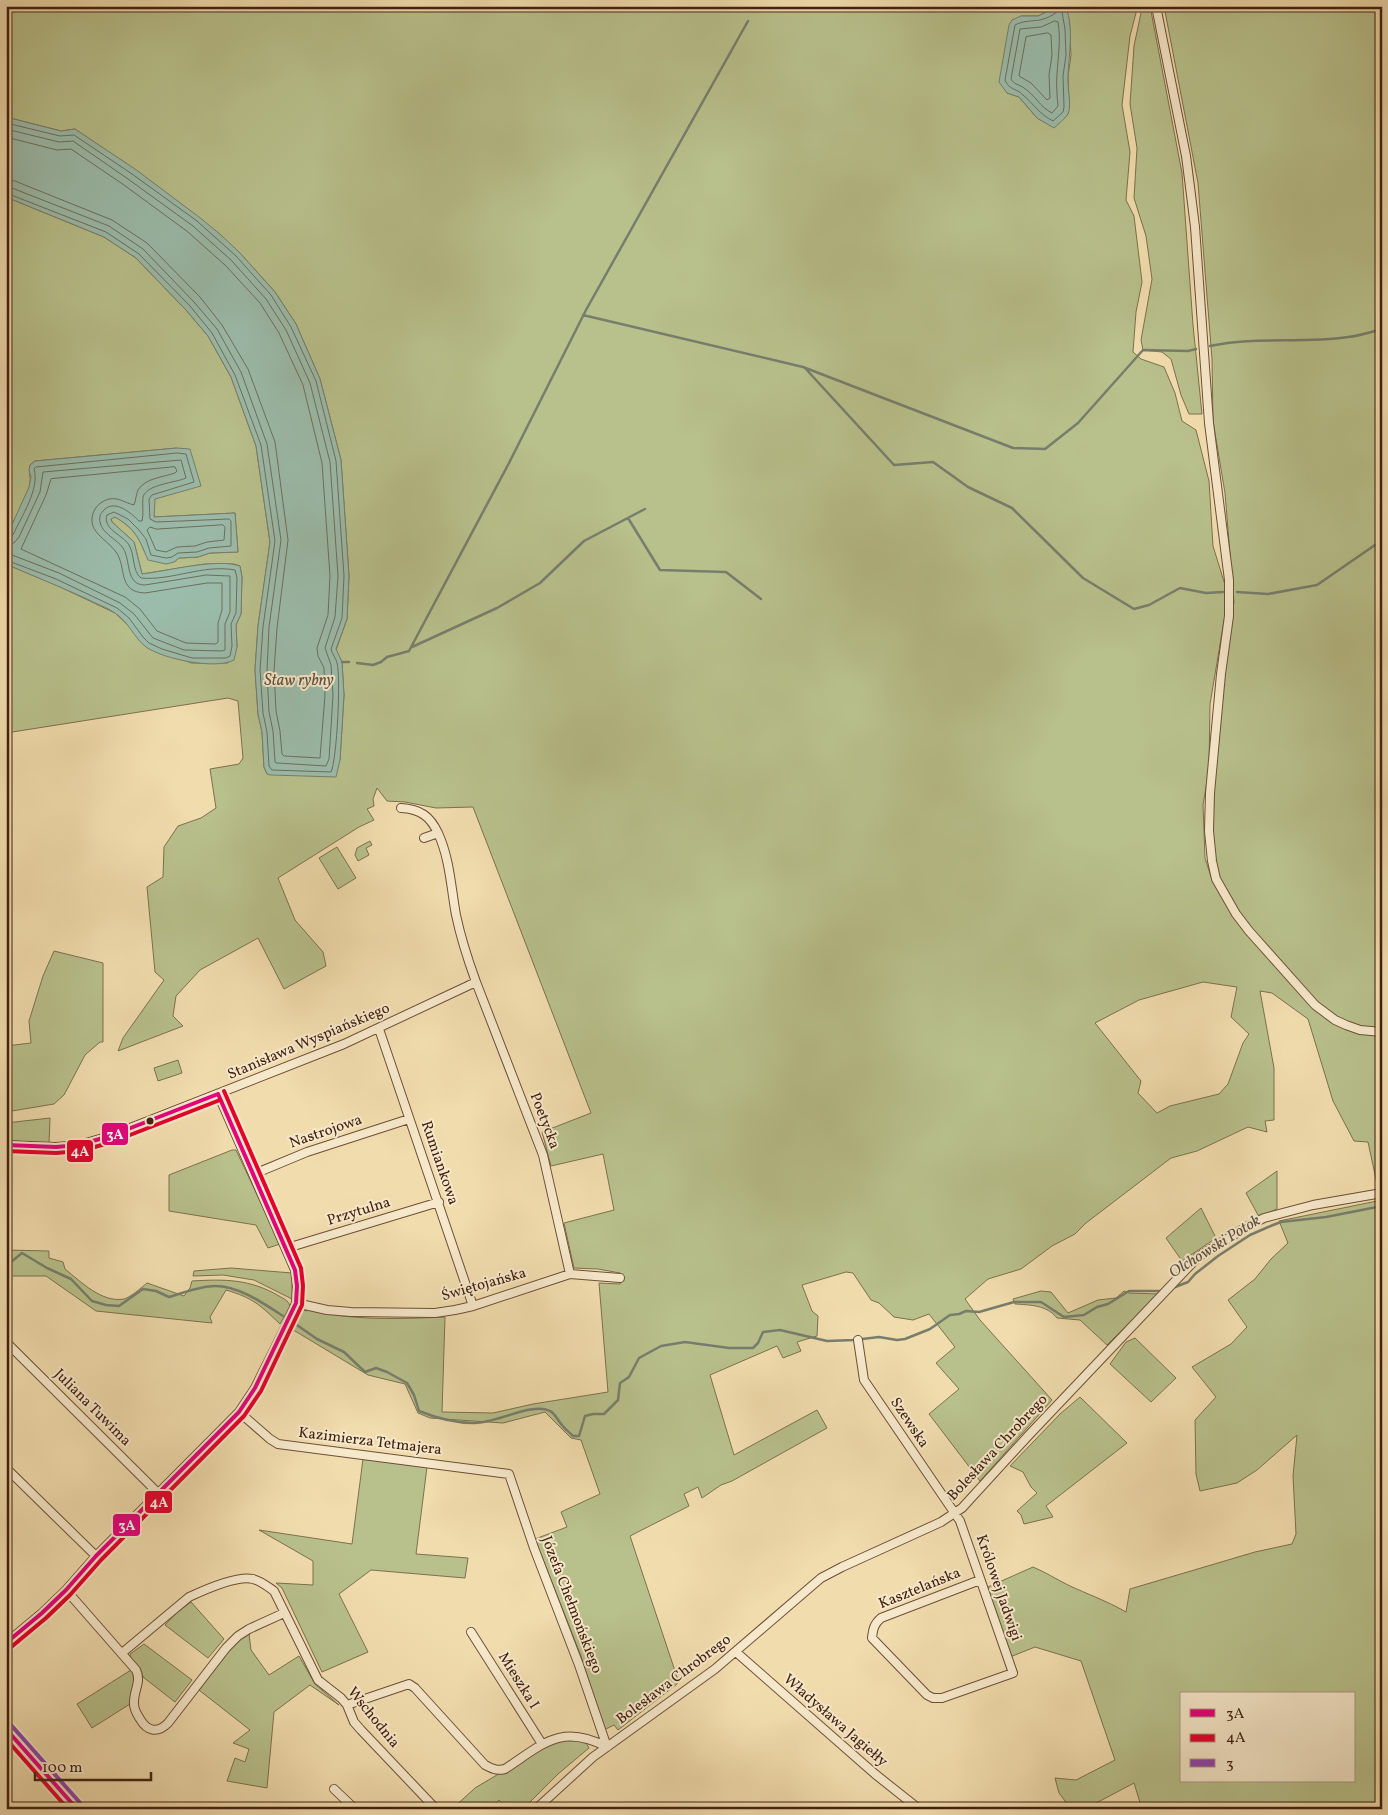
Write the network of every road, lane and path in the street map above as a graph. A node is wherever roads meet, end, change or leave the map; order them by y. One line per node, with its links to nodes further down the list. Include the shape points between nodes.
1 (1156, 6): 7 (street, via 1190,187 1210,441 1229,580 1229,616 1210,793 1212,861 1216,879 1236,914 1315,1005 1346,1025)
2 (401, 808): 3 (street, via 425,814)
3 (438, 833): 4 (street); 5 (street, via 447,856 461,937)
4 (424, 838)
5 (476, 982): 6 (street, Stanisława Wyspiańskiego); 15 (street, Poetycka, via 544,1155)
6 (379, 1029): 8 (street, Stanisława Wyspiańskiego); 9 (street, Rumiankowa)
7 (1382, 1032)
8 (218, 1094): 10 (street, via 79,1145); 11 (street, Stanisława Wyspiańskiego)
9 (409, 1119): 11 (street, Nastrojowa, via 307,1152); 13 (street, Rumiankowa)
10 (6, 1145)
11 (254, 1174): 14 (street, Stanisława Wyspiańskiego)
12 (1382, 1193): 25 (street, Bolesława Chrobrego, via 1313,1205 1264,1218 1198,1257 975,1496)
13 (439, 1202): 14 (street, Przytulna); 18 (street, Rumiankowa)
14 (287, 1248): 17 (street, Stanisława Wyspiańskiego, via 295,1270)
15 (570, 1274): 16 (street, Świętojańska); 18 (street, Świętojańska)
16 (620, 1278)
17 (296, 1303): 18 (street, Świętojańska, via 327,1310 390,1313 435,1313); 21 (street, Stanisława Wyspiańskiego)
18 (473, 1306)
19 (858, 1340): 25 (street, Szewska, via 864,1380)
20 (6, 1342): 24 (street, Juliana Tuwima)
21 (239, 1412): 23 (street, Kazimierza Tetmajera, via 278,1444); 24 (street, Stanisława Wyspiańskiego)
22 (6, 1468): 26 (street)
23 (509, 1474): 38 (street, Józefa Chełmońskiego)
24 (159, 1494): 26 (street, Stanisława Wyspiańskiego)
25 (955, 1513): 27 (street, Królowej Jadwigi); 32 (street, Bolesława Chrobrego, via 821,1578)
26 (96, 1556): 28 (street, Stanisława Wyspiańskiego)
27 (980, 1580): 34 (street, Królowej Jadwigi); 34 (street, Kasztelańska, via 881,1618 876,1622 872,1638 933,1698 942,1698)
28 (66, 1590): 31 (street, Stanisława Wyspiańskiego); 33 (street)
29 (284, 1613): 33 (street, Wschodnia, via 274,1591 262,1582 240,1579 189,1597); 33 (street, via 238,1636 159,1730 145,1727 134,1708 139,1676); 35 (street, Wschodnia, via 318,1680)
30 (471, 1632): 37 (street, Mieszka I)
31 (6, 1643)
32 (736, 1652): 38 (street, Bolesława Chrobrego); 44 (street, Władysława Jagiełły)
33 (122, 1653)
34 (1013, 1673)
35 (347, 1705): 37 (street, via 409,1684 493,1770 505,1769); 42 (street, Wschodnia, via 354,1722)
36 (6, 1729): 40 (main road)
37 (542, 1744): 38 (street, via 558,1736 578,1736)
38 (607, 1746): 43 (street, Bolesława Chrobrego)
39 (334, 1789): 41 (street)
40 (77, 1809)
41 (355, 1809)
42 (436, 1809)
43 (536, 1809)
44 (919, 1809)

